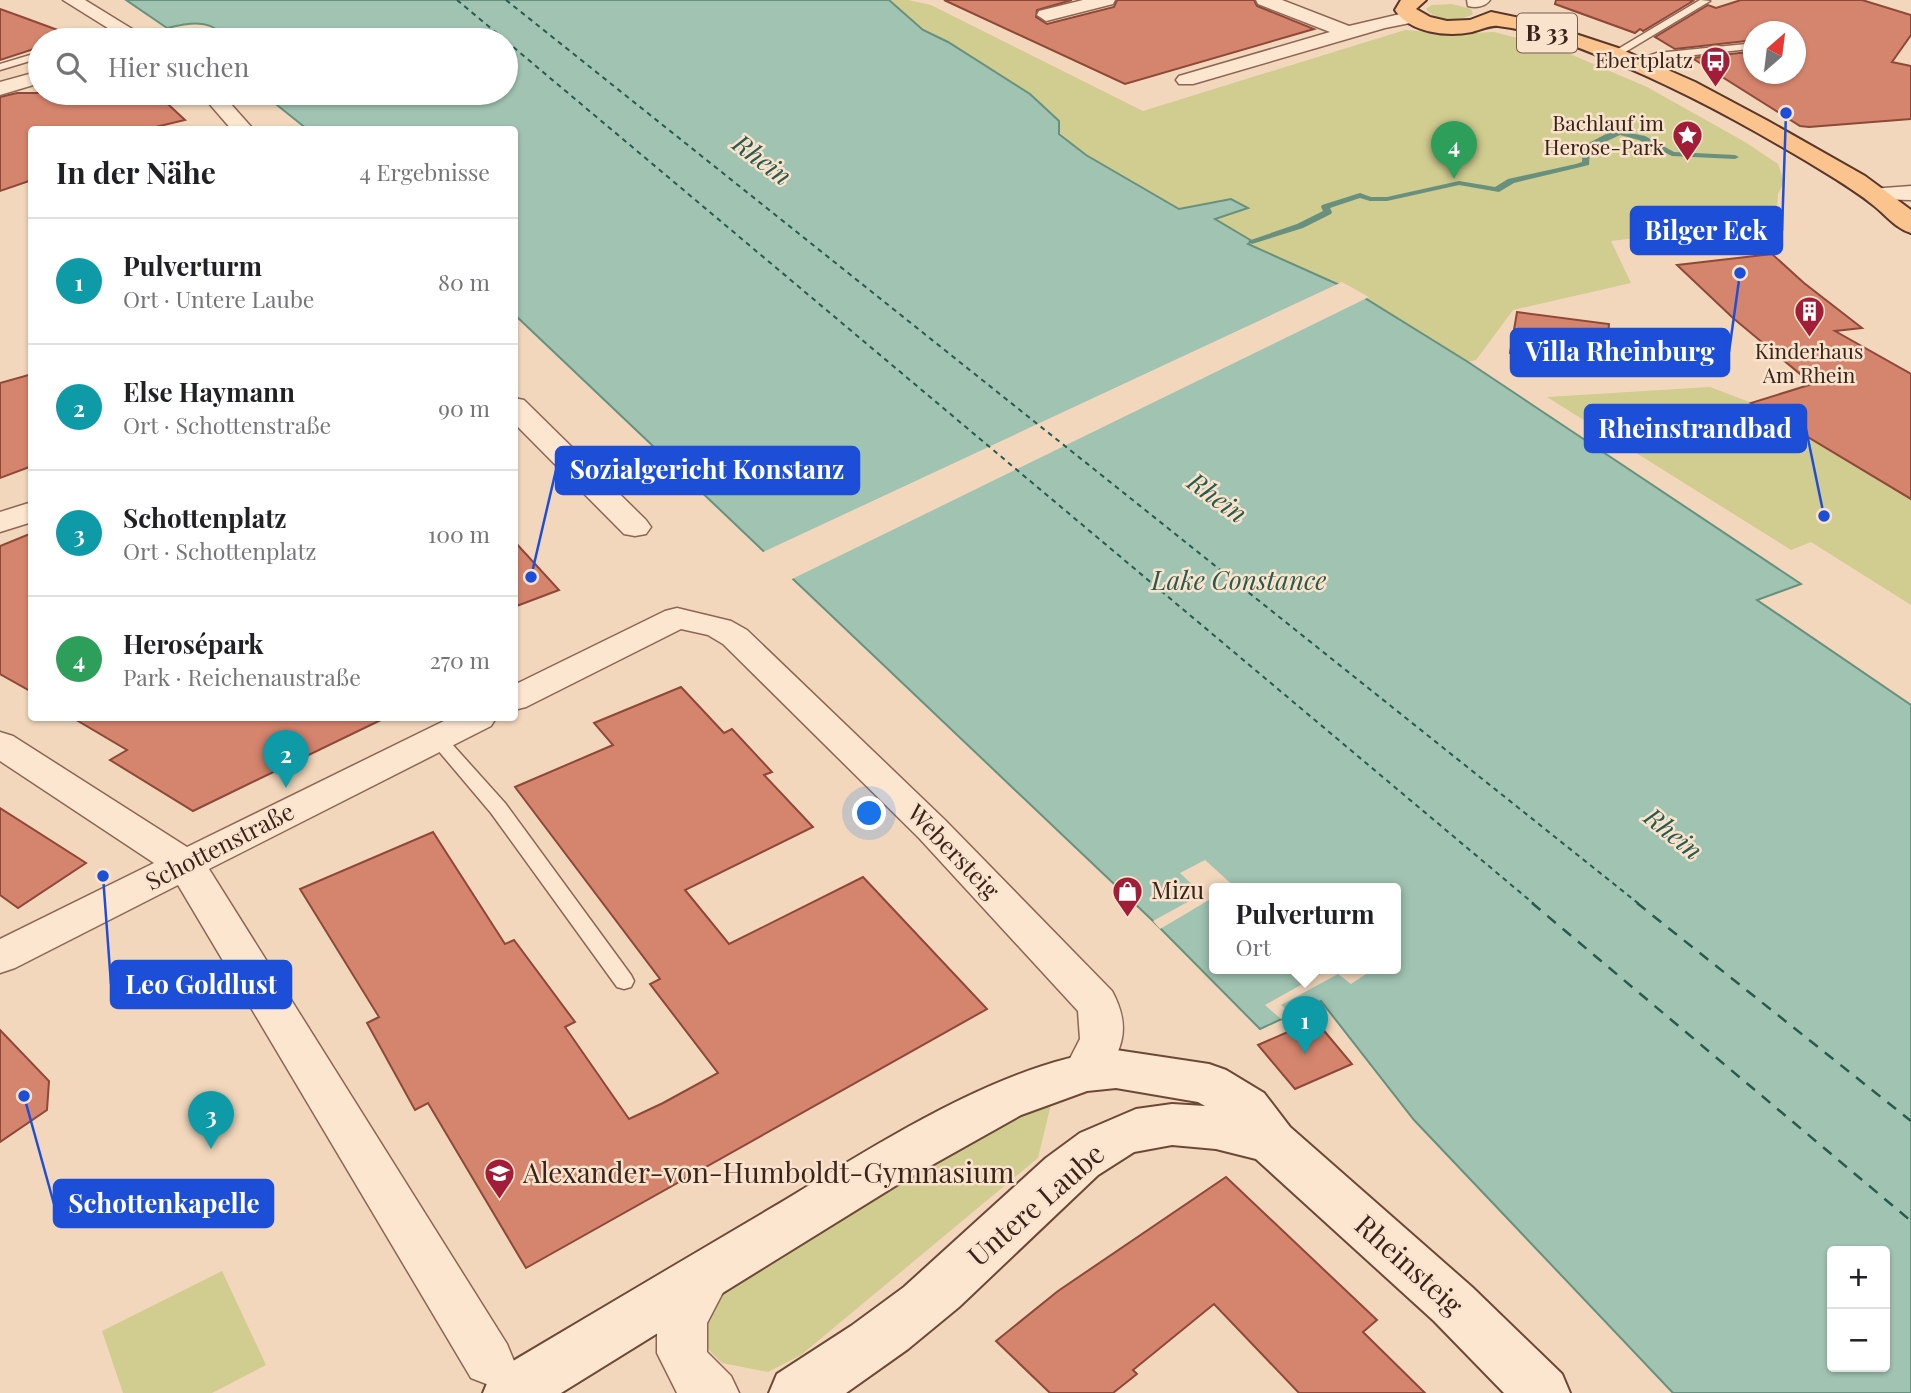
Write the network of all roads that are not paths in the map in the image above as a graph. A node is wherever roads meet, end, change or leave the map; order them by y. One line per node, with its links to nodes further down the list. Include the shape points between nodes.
1 (72, 0): 10 (street)
2 (1106, 0): 8 (street)
3 (1265, 0): 9 (street)
4 (1275, 0): 9 (lane)
5 (1705, 1): 14 (lane)
6 (1414, 4): 7 (main road, via 1429,23 1461,26 1480,24); 11 (street, via 1393,20)
7 (1479, 5): 14 (main road, B 33, via 1513,22)
8 (1046, 15)
9 (1328, 24): 11 (street)
10 (120, 28)
11 (1349, 33): 16 (street)
12 (1743, 47): 14 (lane)
13 (28, 59): 15 (lane)
14 (1623, 59): 22 (main road, B 33, via 1701,93)
15 (0, 67)
16 (1186, 80)
17 (28, 81): 18 (street)
18 (0, 89)
19 (221, 105): 20 (street)
20 (240, 126)
21 (1911, 193): 22 (street)
22 (1878, 194): 23 (main road, B 33)
23 (1911, 225)
24 (518, 410): 27 (street)
25 (28, 512): 26 (street)
26 (0, 523)
27 (635, 527)
28 (518, 697): 34 (street, Webersteig, via 677,618 719,628 741,642 932,829 1097,1003 1105,1022 1100,1047)
29 (459, 725): 31 (street, Schottenstraße); 33 (lane, via 498,808)
30 (0, 744): 31 (street)
31 (184, 865): 32 (street, Schottenstraße); 37 (street)
32 (0, 957)
33 (624, 981)
34 (1084, 1072): 35 (main road, via 1116,1069 1209,1084 1247,1107); 36 (main road, via 1004,1101)
35 (1272, 1142): 38 (main road, Untere Laube, via 1210,1126 1157,1125 1112,1140 1048,1187 939,1291); 40 (main road, Rheinsteig, via 1453,1304)
36 (714, 1269): 37 (main road); 39 (street, via 690,1297 680,1331 686,1366)
37 (500, 1377)
38 (803, 1387)
39 (713, 1393)
40 (1542, 1393)

